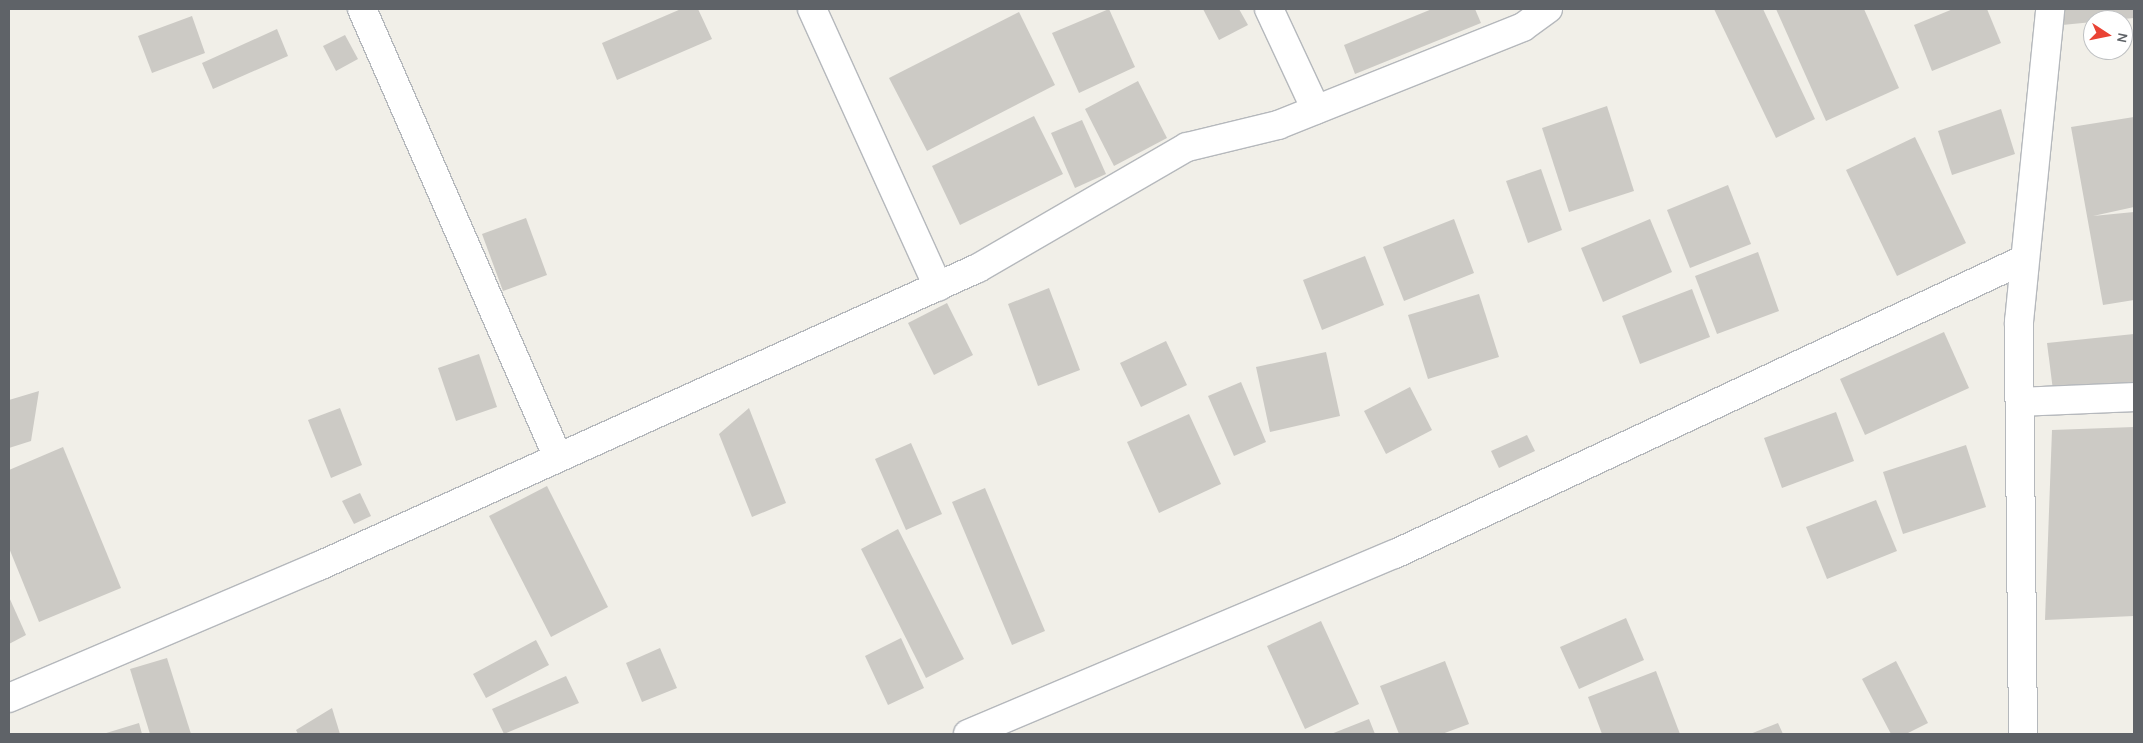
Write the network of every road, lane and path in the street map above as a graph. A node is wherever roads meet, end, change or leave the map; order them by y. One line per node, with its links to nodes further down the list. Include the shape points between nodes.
1 (362, 9): 11 (street)
2 (812, 9): 8 (street)
3 (1269, 9): 6 (street)
4 (1548, 9): 6 (street, via 1523,27)
5 (2050, 9): 7 (street)
6 (1316, 110): 8 (street, via 1278,125 1187,147 978,268)
7 (2023, 260): 10 (street); 13 (street, via 1395,554)
8 (938, 287): 11 (street)
9 (2134, 397): 10 (street)
10 (2020, 402): 14 (street)
11 (558, 456): 12 (street, via 318,566)
12 (9, 698)
13 (968, 734)
14 (2023, 734)

